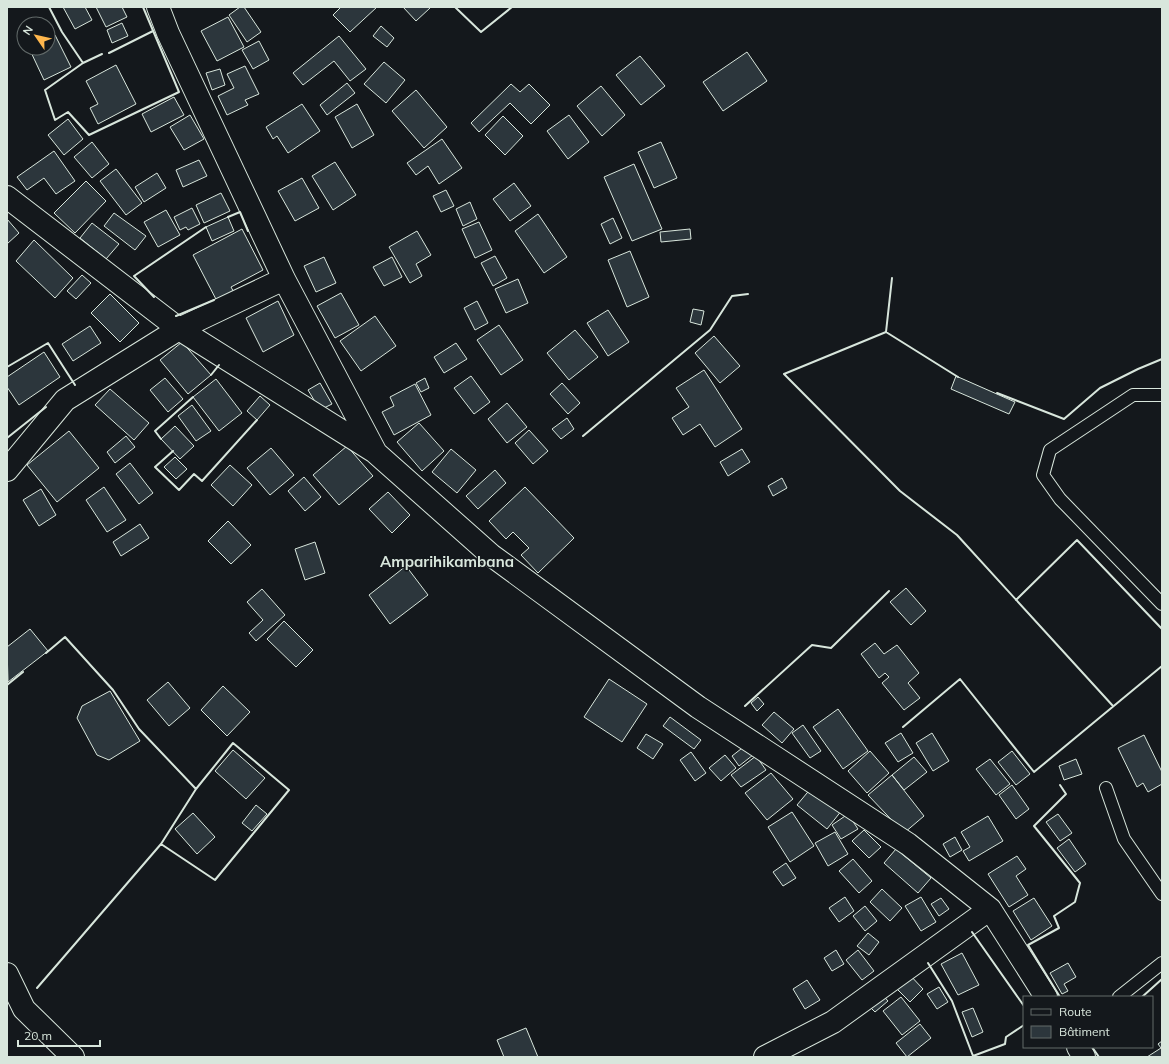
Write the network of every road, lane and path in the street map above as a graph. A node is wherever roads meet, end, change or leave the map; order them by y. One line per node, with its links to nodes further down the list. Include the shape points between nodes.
1 (158, 7): 3 (street)
2 (7, 197): 4 (street)
3 (284, 279): 4 (street); 6 (street)
4 (179, 329): 6 (street); 7 (street, via 65,400)
5 (1162, 395): 8 (lane, via 1133,396 1050,450 1043,475 1060,499)
6 (376, 453): 11 (street, via 491,555 698,707 908,844)
7 (7, 470)
8 (1162, 604)
9 (1106, 788): 10 (lane, via 1124,839)
10 (1162, 894)
11 (990, 909): 14 (street); 18 (street, via 833,1022)
12 (1162, 963): 15 (lane)
13 (7, 974): 17 (street, via 24,1009)
14 (1045, 996)
15 (1120, 996)
16 (1079, 1048): 19 (street)
17 (73, 1057)
18 (765, 1057)
19 (1084, 1057)

